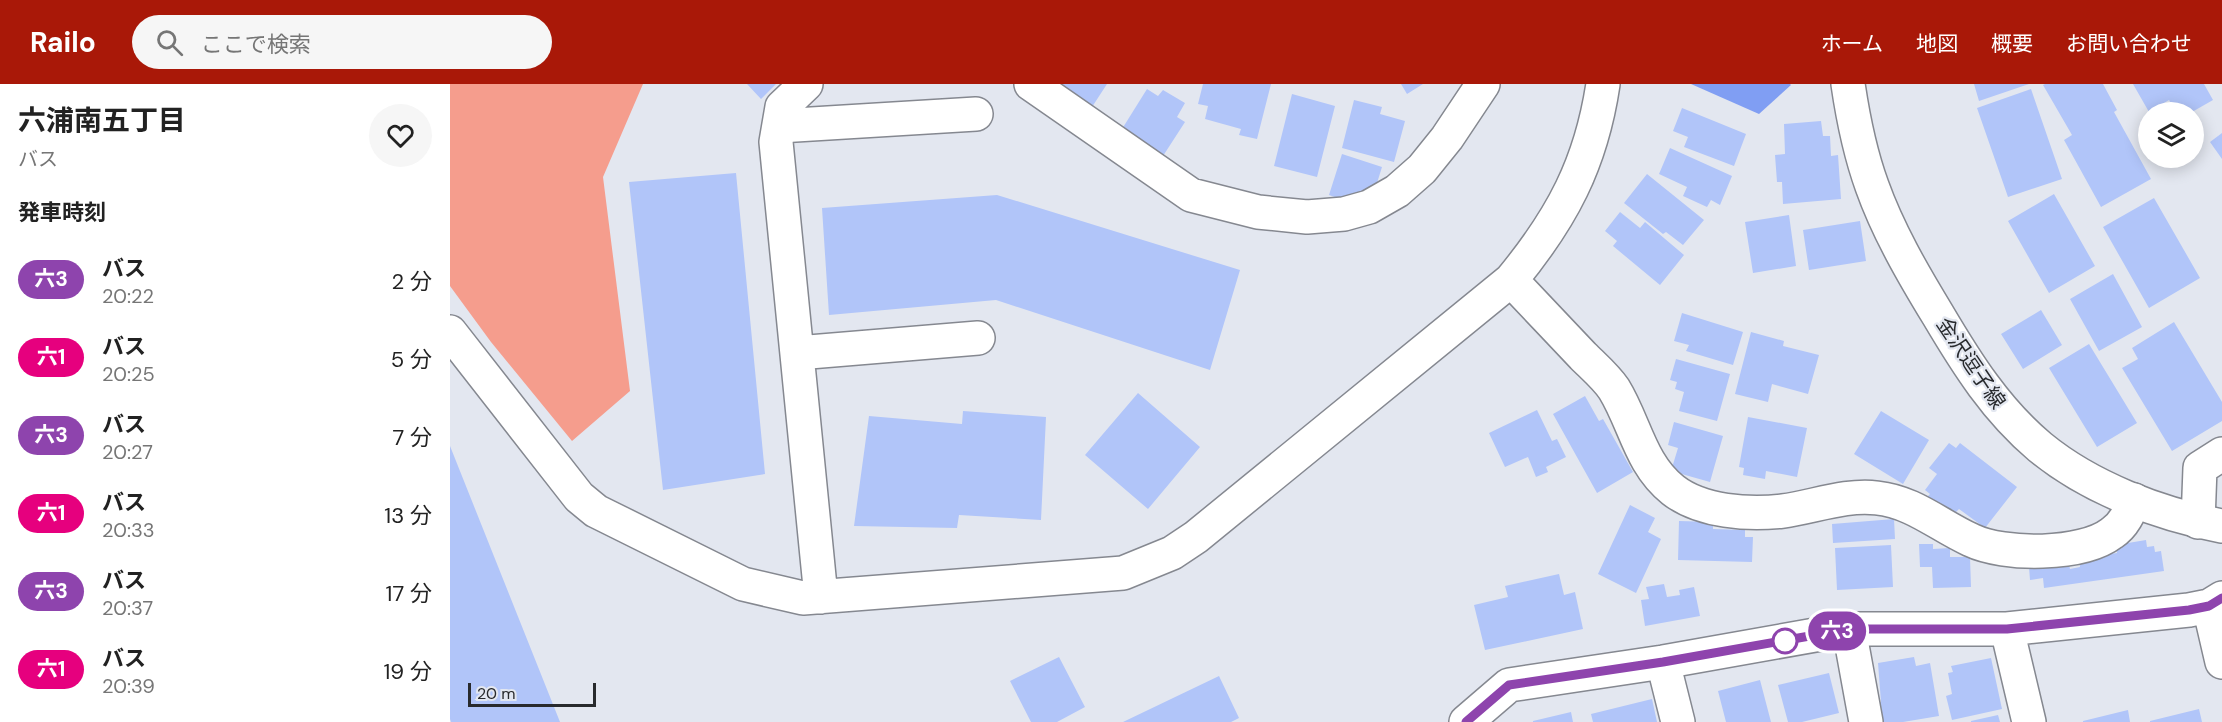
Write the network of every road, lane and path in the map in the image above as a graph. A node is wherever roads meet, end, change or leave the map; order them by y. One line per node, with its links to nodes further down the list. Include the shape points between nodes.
1 (806, 84): 7 (street, via 782,107)
2 (1031, 84): 3 (street, via 1191,195 1258,212 1307,218 1369,207 1397,191 1428,162)
3 (1483, 84)
4 (1603, 84): 8 (street, via 1596,127 1583,167 1566,202)
5 (1848, 84): 13 (street, 金沢逗子線, via 1854,126 1872,186 1892,232 1926,297 1984,390 2042,448 2078,472)
6 (976, 114): 7 (street)
7 (779, 126): 11 (street, via 776,142)
8 (1511, 280): 13 (street, via 1614,388 1633,434 1656,473 1674,491 1704,505 1741,511 1781,511 1873,497 1922,511 1973,542 2019,551 2050,551 2086,545 2111,534 2126,519); 15 (street, via 1196,537 1143,567 1123,573)
9 (450, 332): 15 (street, via 579,497 596,511 743,584 802,598)
10 (978, 338): 11 (street)
11 (797, 353): 15 (street)
12 (2222, 454): 14 (street, via 2200,468)
13 (2134, 500): 14 (street, 金沢逗子線)
14 (2210, 524)
15 (821, 597)
16 (2215, 602): 18 (street); 20 (street)
17 (1849, 629): 18 (street); 19 (street); 23 (street)
18 (2007, 629): 24 (street)
19 (1663, 662): 21 (street, via 1509,685); 22 (street)
20 (2222, 662)
21 (1466, 722)
22 (1678, 722)
23 (1866, 722)
24 (2029, 722)

